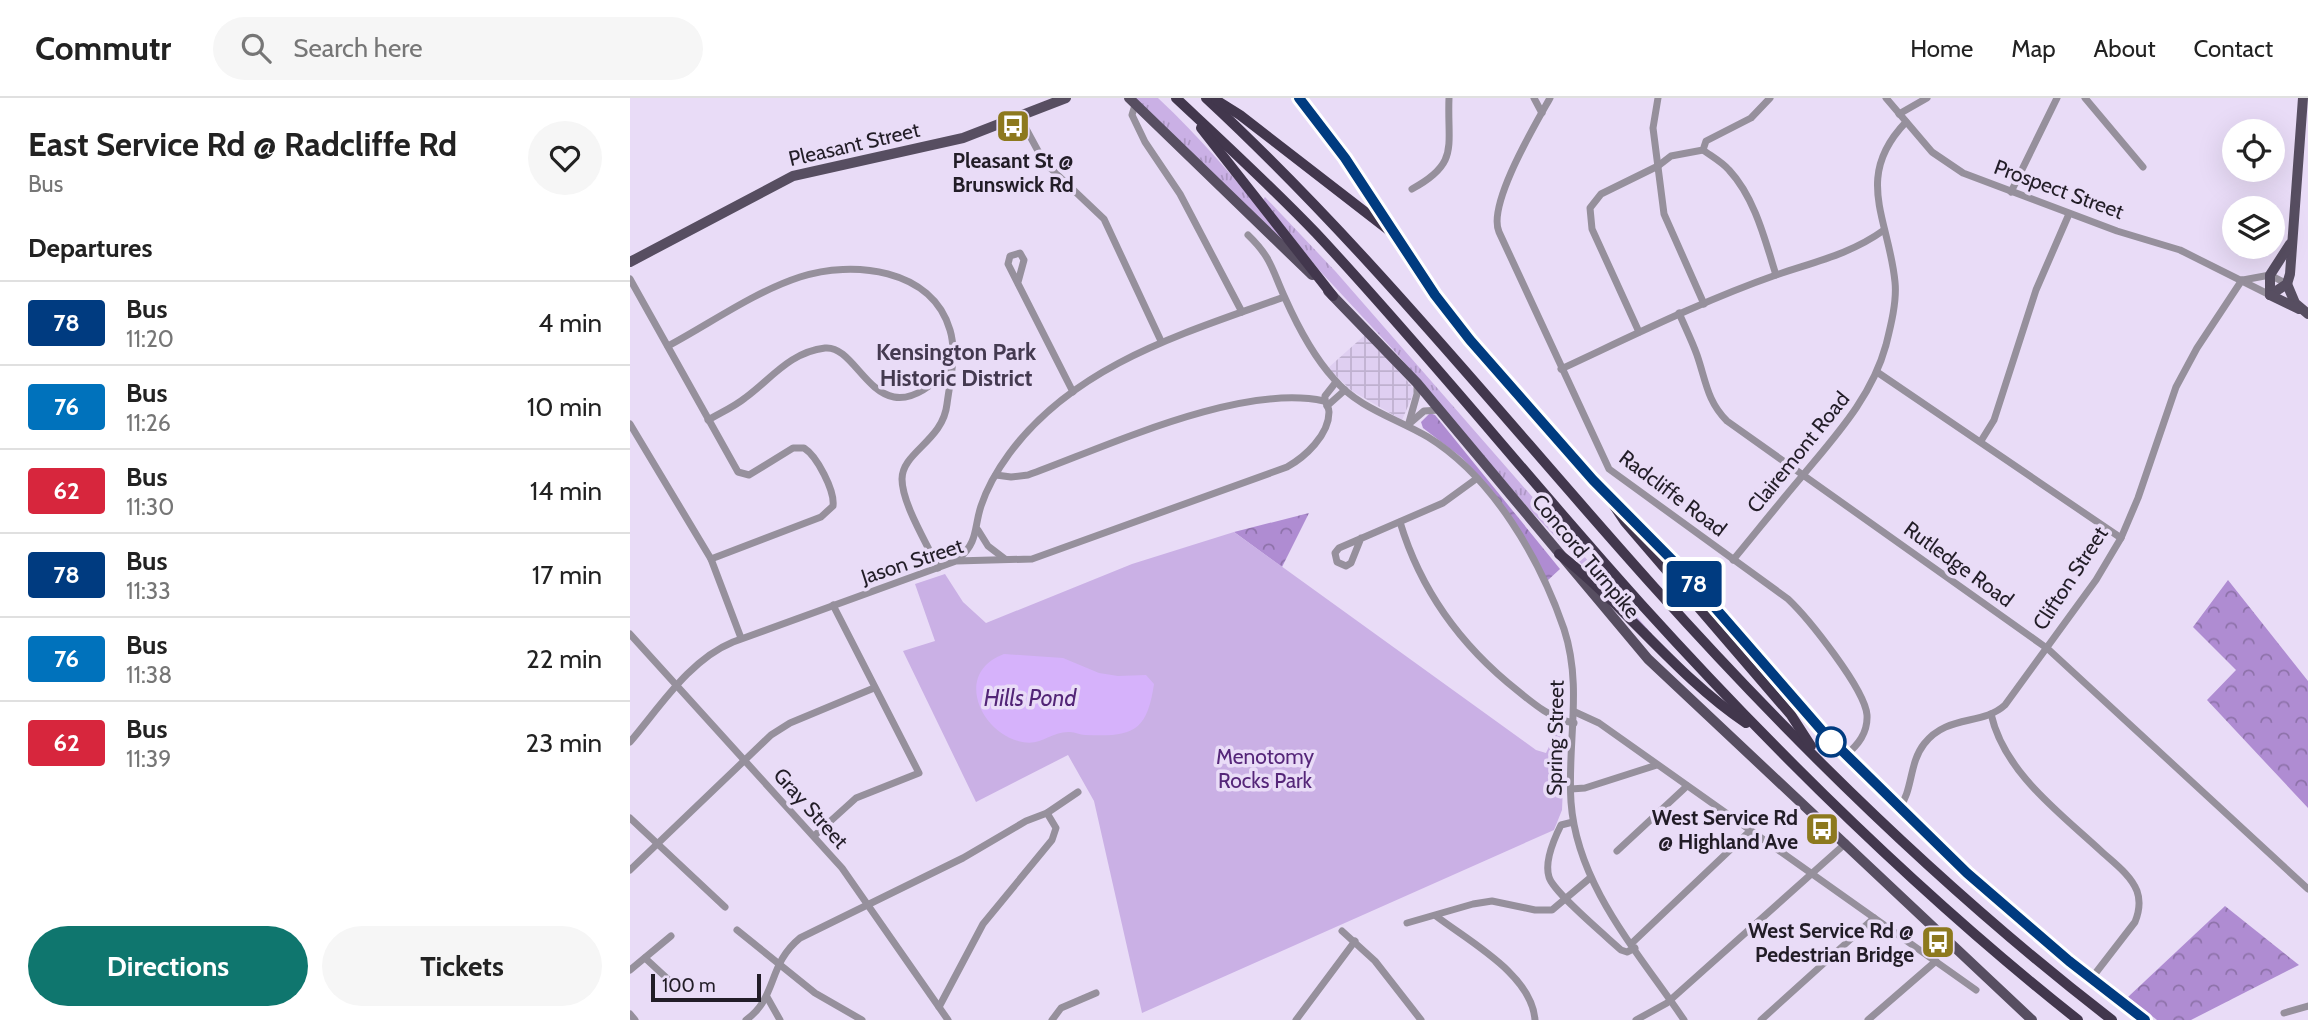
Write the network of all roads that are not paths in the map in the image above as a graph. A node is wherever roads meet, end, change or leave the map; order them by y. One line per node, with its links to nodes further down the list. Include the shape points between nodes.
1 (1041, 98): 19 (main road, Pleasant Street)
2 (1066, 98): 19 (main road, Pleasant Street)
3 (1176, 98): 17 (highway, Concord Turnpike)
4 (1209, 98): 30 (highway, via 1240,115); 89 (highway, Concord Turnpike, via 1334,222 1668,603)
5 (1299, 98): 30 (main road)
6 (1449, 98): 25 (street, via 1446,162 1438,173)
7 (1534, 98): 18 (street)
8 (1550, 98): 18 (street)
9 (1658, 98): 23 (street, via 1653,128)
10 (1770, 98): 22 (street, via 1751,118 1706,141)
11 (1886, 98): 20 (street, Prospect Street)
12 (1927, 98): 20 (street)
13 (2057, 98): 26 (street)
14 (2085, 98): 24 (street)
15 (2303, 98): 31 (main road)
16 (1132, 101): 40 (main road, Concord Turnpike); 43 (street, via 1134,121 1177,188)
17 (1190, 111): 40 (highway); 85 (highway, Concord Turnpike, via 1334,253 1630,591)
18 (1542, 113): 50 (street, Radcliffe Road, via 1495,214 1497,228)
19 (1018, 114): 32 (main road, Pleasant Street, via 955,140 793,176); 47 (street, via 1044,162 1104,219)
20 (1899, 114): 21 (street, Prospect Street)
21 (1906, 122): 26 (street, Prospect Street, via 1946,164); 28 (street, Clairemont Road, via 1879,162 1878,202)
22 (1703, 150): 23 (street, via 1671,156); 33 (street, via 1729,169 1745,192)
23 (1658, 166): 42 (street, via 1664,214); 46 (street, via 1601,194 1591,205 1589,216)
24 (2143, 167)
25 (1412, 189)
26 (2011, 192): 27 (street, Prospect Street)
27 (2068, 214): 36 (street, Prospect Street, via 2180,250); 61 (street, via 2028,312 1994,421)
28 (1884, 230): 33 (street, via 1837,256); 51 (street, Clairemont Road, via 1895,285)
29 (1248, 235): 41 (street, Spring Street, via 1273,265)
30 (1395, 235): 65 (main road, via 1470,340)
31 (2290, 243): 34 (main road); 38 (main road)
32 (630, 262)
33 (1776, 275): 42 (street)
34 (2270, 275): 36 (street); 38 (street, Prospect Street); 39 (main road)
35 (630, 279): 48 (street)
36 (2242, 280): 39 (street, Prospect Street); 69 (street, Clifton Street, via 2176,387)
37 (1018, 282): 55 (street)
38 (2287, 285): 39 (main road); 44 (main road, Prospect Street, via 2295,303)
39 (2270, 295): 44 (main road, Prospect Street)
40 (1333, 296): 53 (main road, Concord Turnpike)
41 (1284, 297): 43 (street); 52 (street, Spring Street)
42 (1704, 304): 45 (street)
43 (1242, 312): 47 (street)
44 (2306, 312)
45 (1679, 313): 46 (street); 63 (street, Rutledge Road, via 1713,407)
46 (1639, 332): 50 (street)
47 (1161, 341): 55 (street)
48 (668, 346): 49 (street, via 786,282 817,273 862,270 897,277 926,294 948,324); 58 (street)
49 (952, 365): 58 (street, via 923,391 891,395 870,384 839,351 818,349 783,365 745,398); 75 (street, via 943,424 902,475 906,499)
50 (1561, 369): 72 (street, Radcliffe Road, via 1609,469)
51 (1877, 372): 61 (street); 63 (street, Clairemont Road, via 1854,414)
52 (1336, 382): 54 (street, Spring Street); 56 (street, Jason Street)
53 (1417, 383): 57 (main road, Concord Turnpike); 60 (street)
54 (1345, 390): 56 (street); 60 (street, Spring Street)
55 (1073, 392): 62 (street, via 1021,440)
56 (1326, 403): 62 (street, via 1289,398 1238,403 1028,475); 74 (street, Jason Street, via 1328,416 1319,436 1306,454 1287,467 1032,559)
57 (1440, 411): 60 (street, via 1424,411); 70 (main road, Concord Turnpike)
58 (708, 420): 71 (street, via 743,474 754,473 793,449 808,450 834,502 831,511 821,517)
59 (630, 424): 71 (street)
60 (1408, 426): 64 (street, Spring Street, via 1443,447)
61 (1981, 441): 69 (street)
62 (996, 475): 67 (street, via 982,503)
63 (1802, 477): 72 (street, Clairemont Road); 79 (street, Rutledge Road)
64 (1476, 479): 66 (street, via 1447,501); 82 (street, Spring Street, via 1517,534 1558,613 1573,666)
65 (1607, 495): 87 (main road, via 1684,572); 89 (highway, via 1625,522 1791,715)
66 (1400, 522): 68 (street); 84 (street, via 1422,580 1465,642 1538,707)
67 (978, 527): 73 (street, via 972,546); 74 (street, via 988,546)
68 (1361, 538)
69 (2121, 538): 79 (street, Clifton Street)
70 (1559, 554): 85 (highway, via 1722,707); 100 (main road, Concord Turnpike, via 1648,659)
71 (711, 559): 78 (street)
72 (1733, 560): 87 (street, Radcliffe Road, via 1798,608 1861,696 1867,714 1865,727)
73 (956, 561): 74 (street, Jason Street); 75 (street, Jason Street)
74 (1008, 561)
75 (938, 568): 76 (street, Jason Street)
76 (834, 606): 78 (street, Jason Street); 81 (street)
77 (630, 634): 80 (street, Gray Street)
78 (741, 638): 80 (street, Jason Street, via 716,650)
79 (2048, 649): 83 (street, Clifton Street, via 2015,694); 106 (street, Rutledge Road)
80 (677, 686): 86 (street, Jason Street); 88 (street, Gray Street)
81 (874, 688): 88 (street, via 790,723); 99 (street, via 919,774 856,798)
82 (1575, 712): 84 (street, Spring Street); 90 (street)
83 (1991, 714): 94 (street, Clifton Street, via 1958,721 1929,738 1917,755); 122 (street, via 1995,734 2011,762 2137,891 2135,922)
84 (1574, 723): 92 (street, Spring Street)
85 (1766, 736): 146 (highway, Concord Turnpike, via 1918,883)
86 (630, 742)
87 (1845, 756): 94 (main road)
88 (745, 760): 99 (street, Gray Street); 101 (street)
89 (1822, 763): 147 (highway, Concord Turnpike, via 1971,903)
90 (1657, 765): 91 (street); 92 (street)
91 (1687, 786): 98 (street); 102 (street)
92 (1571, 789): 97 (street, Spring Street)
93 (1078, 792): 95 (street)
94 (1899, 810): 122 (main road)
95 (1047, 813): 108 (street); 129 (street, via 1056,828 1052,840 982,924)
96 (630, 818): 101 (street)
97 (1573, 822): 105 (street, Spring Street); 107 (street, via 1560,827 1548,864 1550,880)
98 (1751, 830): 104 (street); 117 (street)
99 (814, 836): 108 (street, Gray Street)
100 (1846, 843): 104 (street); 145 (main road, Concord Turnpike)
101 (657, 845): 103 (street); 109 (street)
102 (1617, 851)
103 (630, 870)
104 (1812, 874): 111 (street); 127 (street)
105 (1590, 878): 107 (street); 117 (street, Spring Street)
106 (2308, 889)
107 (1566, 898): 110 (street, via 1547,911 1492,901); 117 (street, via 1621,950 1627,952)
108 (867, 903): 120 (street, via 800,938); 129 (street, Gray Street)
109 (725, 907)
110 (1436, 916): 112 (street); 140 (street, via 1523,984)
111 (1874, 918): 119 (street); 143 (street)
112 (1407, 923)
113 (737, 930): 120 (street)
114 (1342, 931): 116 (street)
115 (671, 936): 118 (street)
116 (1355, 941): 138 (street); 139 (street)
117 (1633, 945): 127 (street, Spring Street)
118 (645, 958): 121 (street); 123 (street)
119 (1936, 961): 124 (street); 144 (street)
120 (778, 963): 126 (street); 135 (street)
121 (630, 970)
122 (2091, 979): 148 (main road)
123 (671, 982)
124 (1976, 990)
125 (1096, 993): 137 (street, via 1061,1008)
126 (767, 997): 133 (street); 134 (street)
127 (1671, 1000): 141 (street); 142 (street, Spring Street)
128 (2308, 1006): 130 (street)
129 (939, 1007): 136 (street, Gray Street)
130 (2284, 1013)
131 (630, 1014): 132 (street)
132 (635, 1020)
133 (746, 1020)
134 (780, 1020)
135 (862, 1020)
136 (948, 1020)
137 (1052, 1020)
138 (1296, 1020)
139 (1421, 1020)
140 (1535, 1020)
141 (1636, 1020)
142 (1684, 1020)
143 (1761, 1020)
144 (1868, 1020)
145 (2032, 1020)
146 (2078, 1020)
147 (2112, 1020)
148 (2145, 1020)

